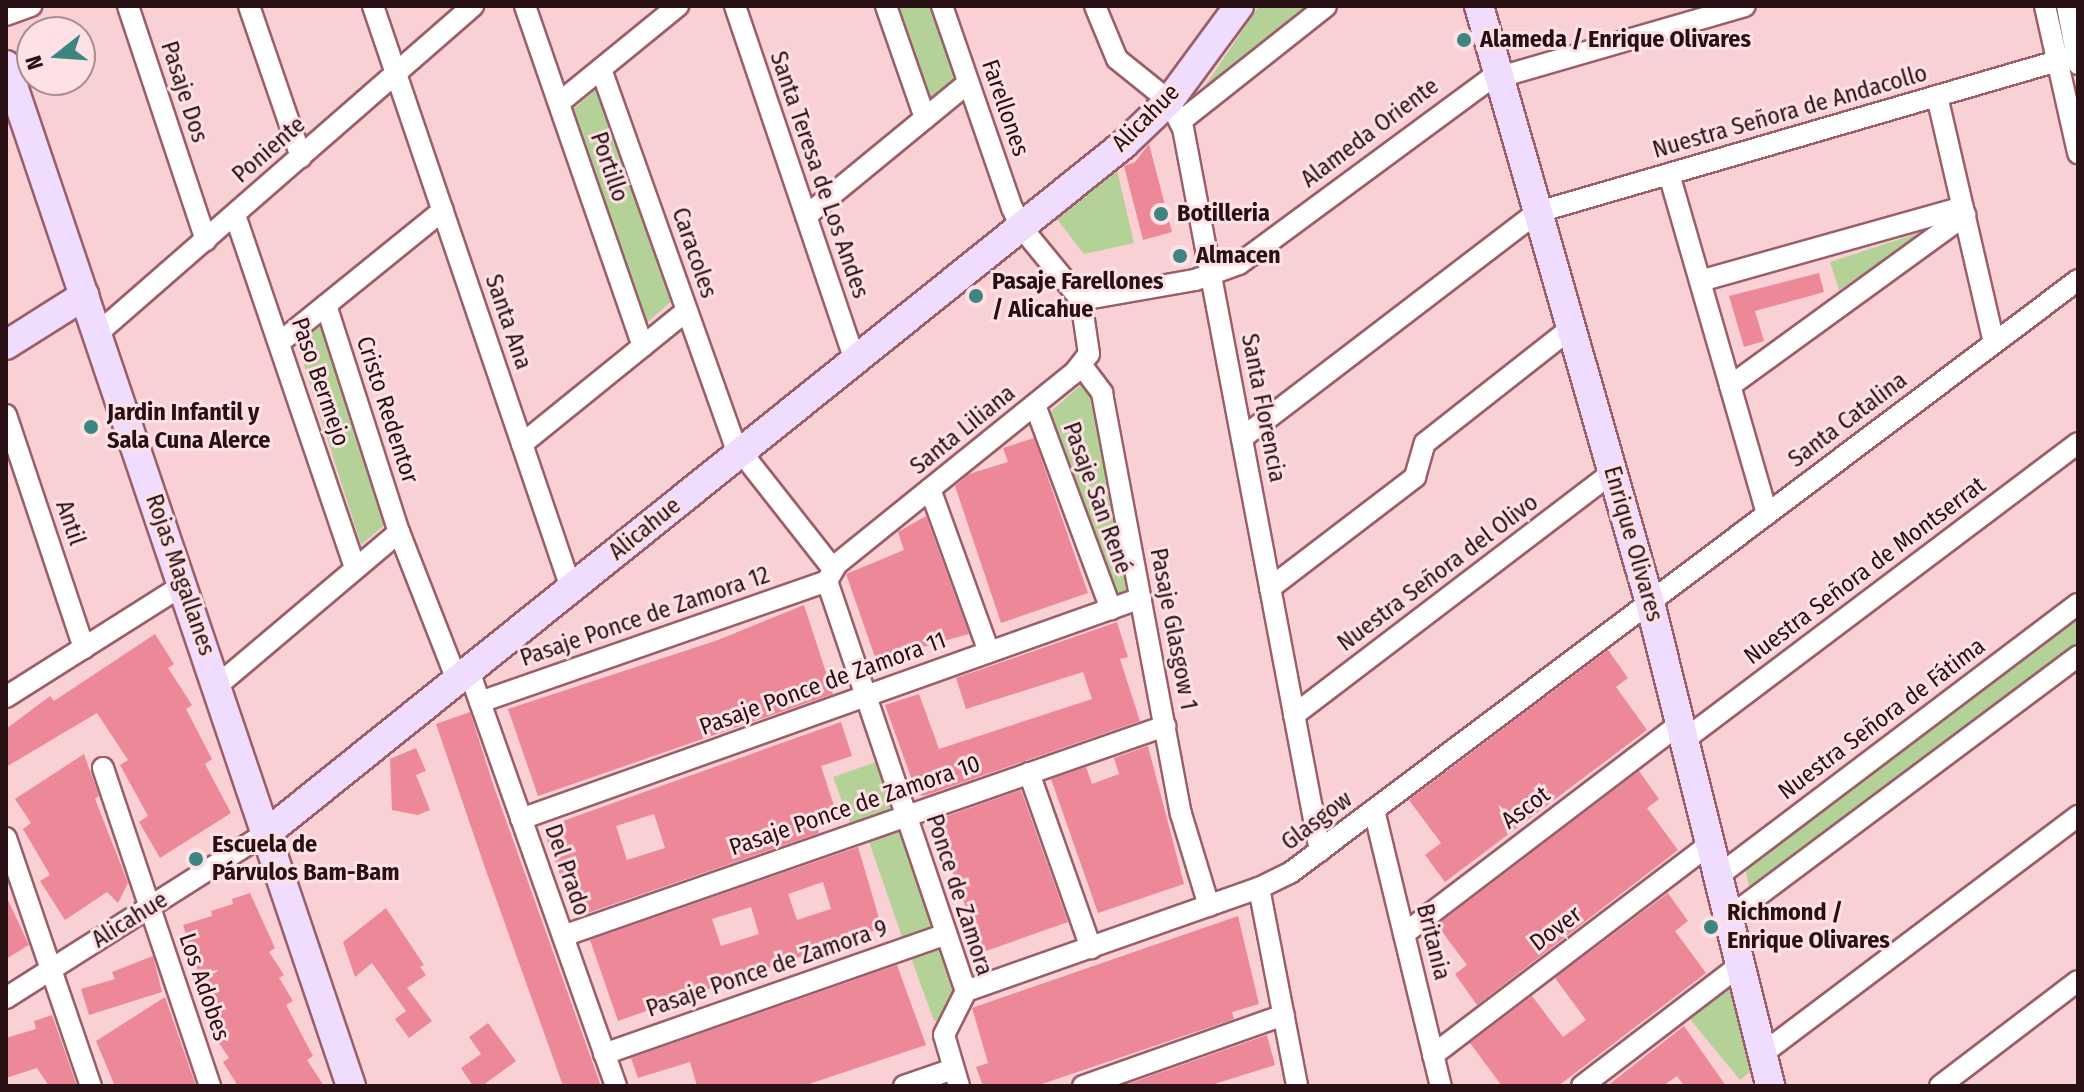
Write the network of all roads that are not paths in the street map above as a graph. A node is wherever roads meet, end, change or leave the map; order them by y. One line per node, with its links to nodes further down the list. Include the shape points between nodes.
1 (31, 6): 18 (street)
2 (128, 6): 39 (street, Pasaje Dos)
3 (249, 6): 30 (street)
4 (373, 6): 22 (street, Santa Ana)
5 (473, 6): 22 (street, Poniente)
6 (525, 6): 26 (street, Portillo)
7 (678, 6): 21 (street)
8 (735, 6): 36 (street, Santa Teresa de Los Andes)
9 (886, 6): 28 (street)
10 (942, 6): 24 (street, Farellones)
11 (1095, 6): 27 (street, via 1117,59)
12 (1239, 6): 27 (street, Alicahue)
13 (1326, 6): 27 (street)
14 (1479, 6): 23 (street, Enrique Olivares)
15 (1745, 6): 23 (street, Alameda Oriente)
16 (2045, 6): 19 (street)
17 (2067, 6): 19 (street)
18 (6, 15)
19 (2072, 59): 25 (street, Nuestra Señora de Andacollo); 29 (street)
20 (6, 65): 43 (street, Rojas Magallanes)
21 (601, 69): 26 (street); 46 (street, Caracoles)
22 (396, 73): 30 (street, Poniente); 32 (street, Santa Ana)
23 (1499, 76): 34 (street, Enrique Olivares); 40 (street, Alameda Oriente, via 1465,93 1247,258)
24 (968, 83): 28 (street); 38 (street, Farellones)
25 (1937, 96): 31 (street, Nuestra Señora de Andacollo); 33 (street)
26 (559, 103): 52 (street, Portillo)
27 (1175, 111): 38 (street, Alicahue); 40 (street, Santa Florencia)
28 (925, 118): 36 (street)
29 (2078, 153)
30 (301, 157): 35 (street, Poniente)
31 (1669, 174): 34 (street, Nuestra Señora de Andacollo); 42 (street)
32 (443, 210): 45 (street); 60 (street, Santa Ana)
33 (1964, 211): 37 (street); 50 (street)
34 (1538, 212): 47 (street, Enrique Olivares); 58 (street)
35 (235, 215): 39 (street, Poniente); 49 (street, Paso Bermejo)
36 (806, 216): 53 (street, Santa Teresa de Los Andes)
37 (1937, 224): 42 (street); 55 (street)
38 (1021, 227): 44 (street); 53 (street, Alicahue)
39 (206, 240): 48 (street, Poniente)
40 (1212, 276): 44 (street, Alameda Oriente); 58 (street, Santa Florencia)
41 (2078, 280): 50 (street, Santa Catalina)
42 (1700, 281): 55 (street)
43 (85, 295): 48 (street, Rojas Magallanes); 51 (street)
44 (1081, 300): 54 (street, via 1090,348)
45 (326, 305): 49 (street); 65 (street, Cristo Redentor)
46 (686, 311): 52 (street); 61 (street, Caracoles)
47 (1571, 328): 62 (street, Enrique Olivares); 70 (street, via 1425,443 1415,477)
48 (98, 333): 68 (street, Rojas Magallanes)
49 (279, 343): 66 (street, Paso Bermejo)
50 (1994, 343): 64 (street, Santa Catalina)
51 (6, 345)
52 (643, 346): 60 (street)
53 (855, 360): 61 (street, Alicahue)
54 (1082, 366): 56 (street, Santa Liliana); 71 (street, Pasaje Glasgow 1, via 1102,393)
55 (1730, 386): 64 (street)
56 (1035, 405): 63 (street, Santa Liliana); 74 (street, Pasaje San René)
57 (6, 415): 75 (street, Antil)
58 (1242, 438): 70 (street, Santa Florencia)
59 (2078, 443): 85 (street, Nuestra Señora de Montserrat)
60 (522, 444): 69 (street, Santa Ana)
61 (740, 453): 67 (street, Caracoles); 69 (street, Alicahue)
62 (1613, 472): 72 (street, Enrique Olivares); 83 (street, Nuestra Señora del Olivo)
63 (930, 489): 67 (street, Santa Liliana); 76 (street)
64 (1767, 514): 72 (street, Santa Catalina)
65 (399, 532): 66 (street); 78 (street, Del Prado)
66 (355, 567): 79 (street)
67 (830, 575): 81 (street, Ponce de Zamora); 82 (street, Pasaje Ponce de Zamora 12)
68 (183, 585): 75 (street); 79 (street, Rojas Magallanes)
69 (571, 588): 78 (street, Alicahue)
70 (1270, 588): 83 (street, Santa Florencia)
71 (1141, 598): 74 (street, Pasaje Ponce de Zamora 11); 84 (street, Pasaje Glasgow 1)
72 (1650, 603): 85 (street, Enrique Olivares); 88 (street, Glasgow)
73 (2078, 604): 96 (street, Nuestra Señora de Fátima)
74 (1111, 609): 76 (street, Pasaje Ponce de Zamora 11)
75 (84, 648): 80 (street)
76 (989, 652): 81 (street, Pasaje Ponce de Zamora 11)
77 (2078, 656): 100 (street)
78 (463, 675): 82 (street, Del Prado); 92 (street, Alicahue)
79 (218, 685): 92 (street, Rojas Magallanes)
80 (7, 695)
81 (865, 697): 89 (street, Ponce de Zamora); 91 (street, Pasaje Ponce de Zamora 11)
82 (480, 702): 91 (street, Del Prado)
83 (1294, 715): 95 (street, Santa Florencia)
84 (1165, 726): 87 (street, Pasaje Ponce de Zamora 10); 98 (street, Pasaje Glasgow 1, via 1181,814)
85 (1682, 732): 94 (street, Enrique Olivares); 102 (street, Ascot)
86 (103, 768): 99 (street, Los Adobes)
87 (1029, 773): 89 (street, Pasaje Ponce de Zamora 10); 104 (street)
88 (1374, 810): 95 (street, Glasgow); 102 (street, Britania)
89 (906, 816): 101 (street, Ponce de Zamora); 103 (street, Pasaje Ponce de Zamora 10)
90 (2078, 816): 112 (street)
91 (521, 819): 103 (street, Del Prado)
92 (268, 832): 99 (street, Alicahue); 118 (street, Rojas Magallanes)
93 (6, 838): 106 (street)
94 (1710, 844): 96 (street, Enrique Olivares); 113 (street, Dover)
95 (1320, 851): 97 (street, Glasgow)
96 (1718, 876): 100 (street, Enrique Olivares)
97 (1259, 888): 98 (street, Glasgow); 110 (street)
98 (1209, 906): 104 (street, Glasgow)
99 (150, 907): 106 (street, Alicahue); 117 (street, Los Adobes)
100 (1728, 918): 105 (street, Enrique Olivares)
101 (947, 934): 108 (street, Ponce de Zamora); 111 (street, Pasaje Ponce de Zamora 9)
102 (1404, 934): 113 (street, Britania)
103 (563, 936): 111 (street, Del Prado)
104 (1091, 948): 108 (street, Glasgow)
105 (1740, 965): 112 (street, Enrique Olivares); 124 (street)
106 (51, 969): 109 (street, Alicahue); 116 (street)
107 (2078, 981): 125 (street)
108 (966, 991): 114 (street, Ponce de Zamora, via 944,1035)
109 (6, 998)
110 (1284, 1015): 121 (street); 122 (street)
111 (604, 1054): 119 (street, Del Prado)
112 (1762, 1054): 115 (street, Enrique Olivares)
113 (1433, 1055): 123 (street, Britania)
114 (956, 1077): 120 (street)
115 (1768, 1085)
116 (91, 1086)
117 (210, 1086)
118 (351, 1086)
119 (616, 1086)
120 (904, 1086)
121 (1083, 1086)
122 (1297, 1086)
123 (1441, 1086)
124 (1582, 1086)
125 (1940, 1086)

